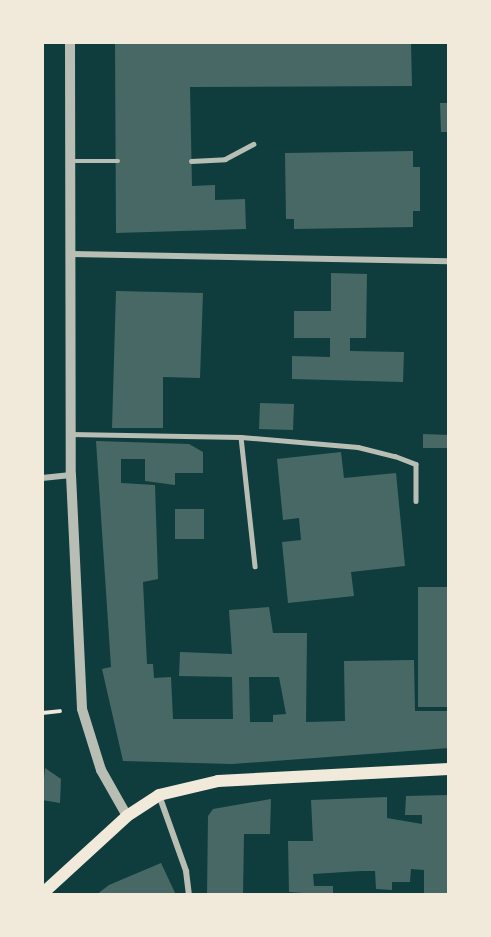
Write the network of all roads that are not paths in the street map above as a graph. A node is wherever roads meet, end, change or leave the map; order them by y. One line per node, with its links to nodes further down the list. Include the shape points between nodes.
1 (70, 42): 3 (street)
2 (253, 144): 5 (lane, via 225,159)
3 (71, 161): 4 (lane); 6 (street)
4 (118, 161)
5 (191, 161)
6 (72, 254): 7 (street); 8 (street)
7 (449, 261)
8 (70, 434): 9 (lane); 10 (street)
9 (241, 437): 12 (lane, via 358,447 395,456 416,464); 13 (lane)
10 (70, 475): 11 (street); 16 (street, via 82,709 100,770)
11 (42, 478)
12 (416, 501)
13 (255, 566)
14 (449, 769): 15 (main road, via 218,781)
15 (159, 795): 16 (main road); 18 (street, via 186,871)
16 (127, 816): 17 (main road)
17 (42, 894)
18 (189, 895)

